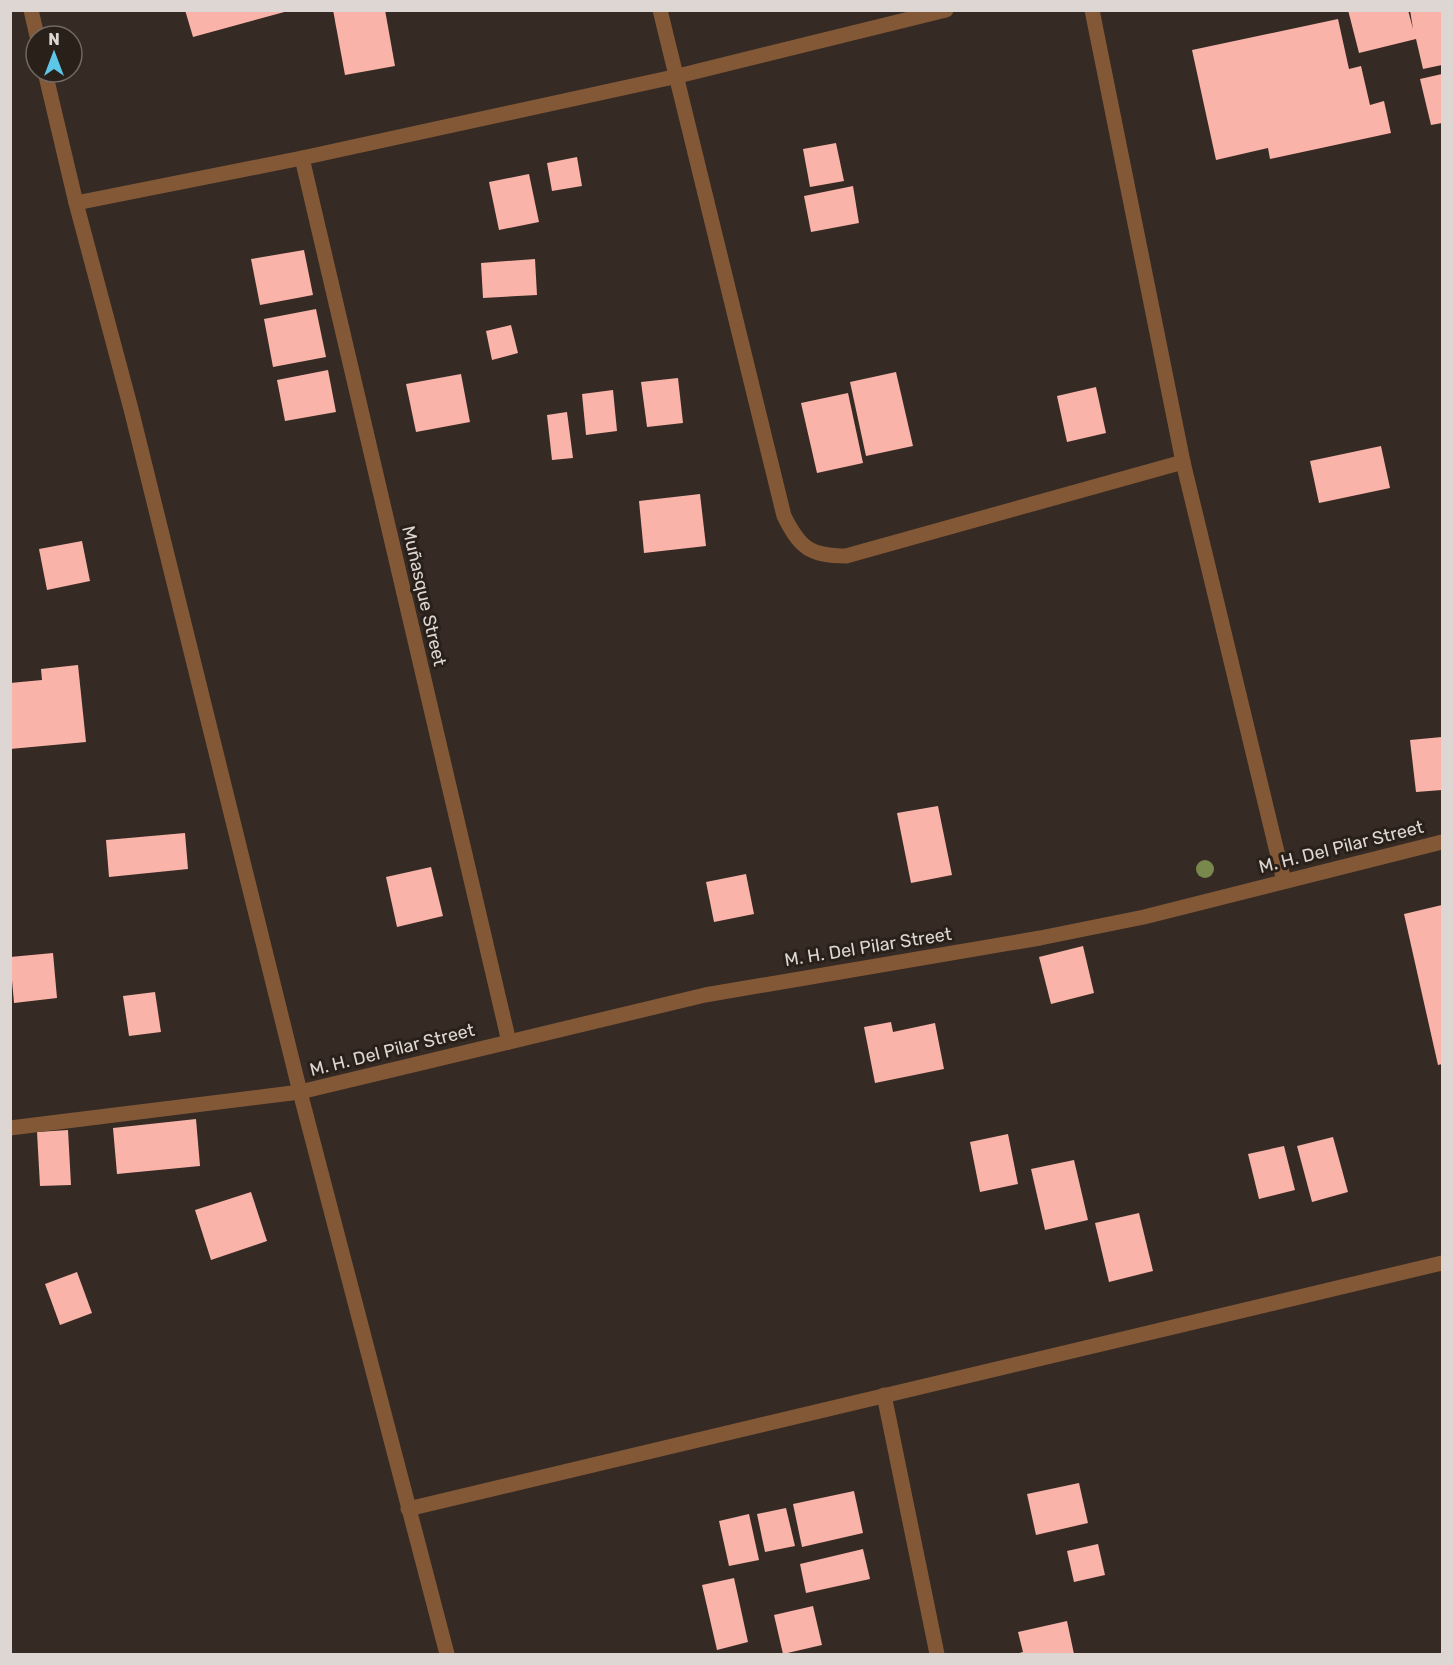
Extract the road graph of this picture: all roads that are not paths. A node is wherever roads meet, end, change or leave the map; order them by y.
1 (660, 10) edge
2 (946, 10) edge
3 (1092, 10) edge
4 (678, 76) junction
5 (48, 84) edge
6 (302, 158) junction
7 (76, 203) junction
8 (1183, 462) junction
9 (1443, 842) edge
10 (1284, 881) junction
11 (509, 1042) junction
12 (300, 1092) junction
13 (10, 1128) edge
14 (1443, 1263) edge
15 (884, 1395) junction
16 (408, 1509) junction
17 (447, 1654) edge
18 (937, 1654) edge

1 - 4 street
2 - 4 street
3 - 8 street
4 - 6 street
4 - 8 street
5 - 7 street
6 - 7 street
6 - 11 street, Muñasque Street
7 - 12 street
8 - 10 street
9 - 10 street, M. H. Del Pilar Street
10 - 11 street, M. H. Del Pilar Street
11 - 12 street, M. H. Del Pilar Street
12 - 13 street, M. H. Del Pilar Street
12 - 16 street
14 - 15 street
15 - 16 street
15 - 18 street
16 - 17 street

